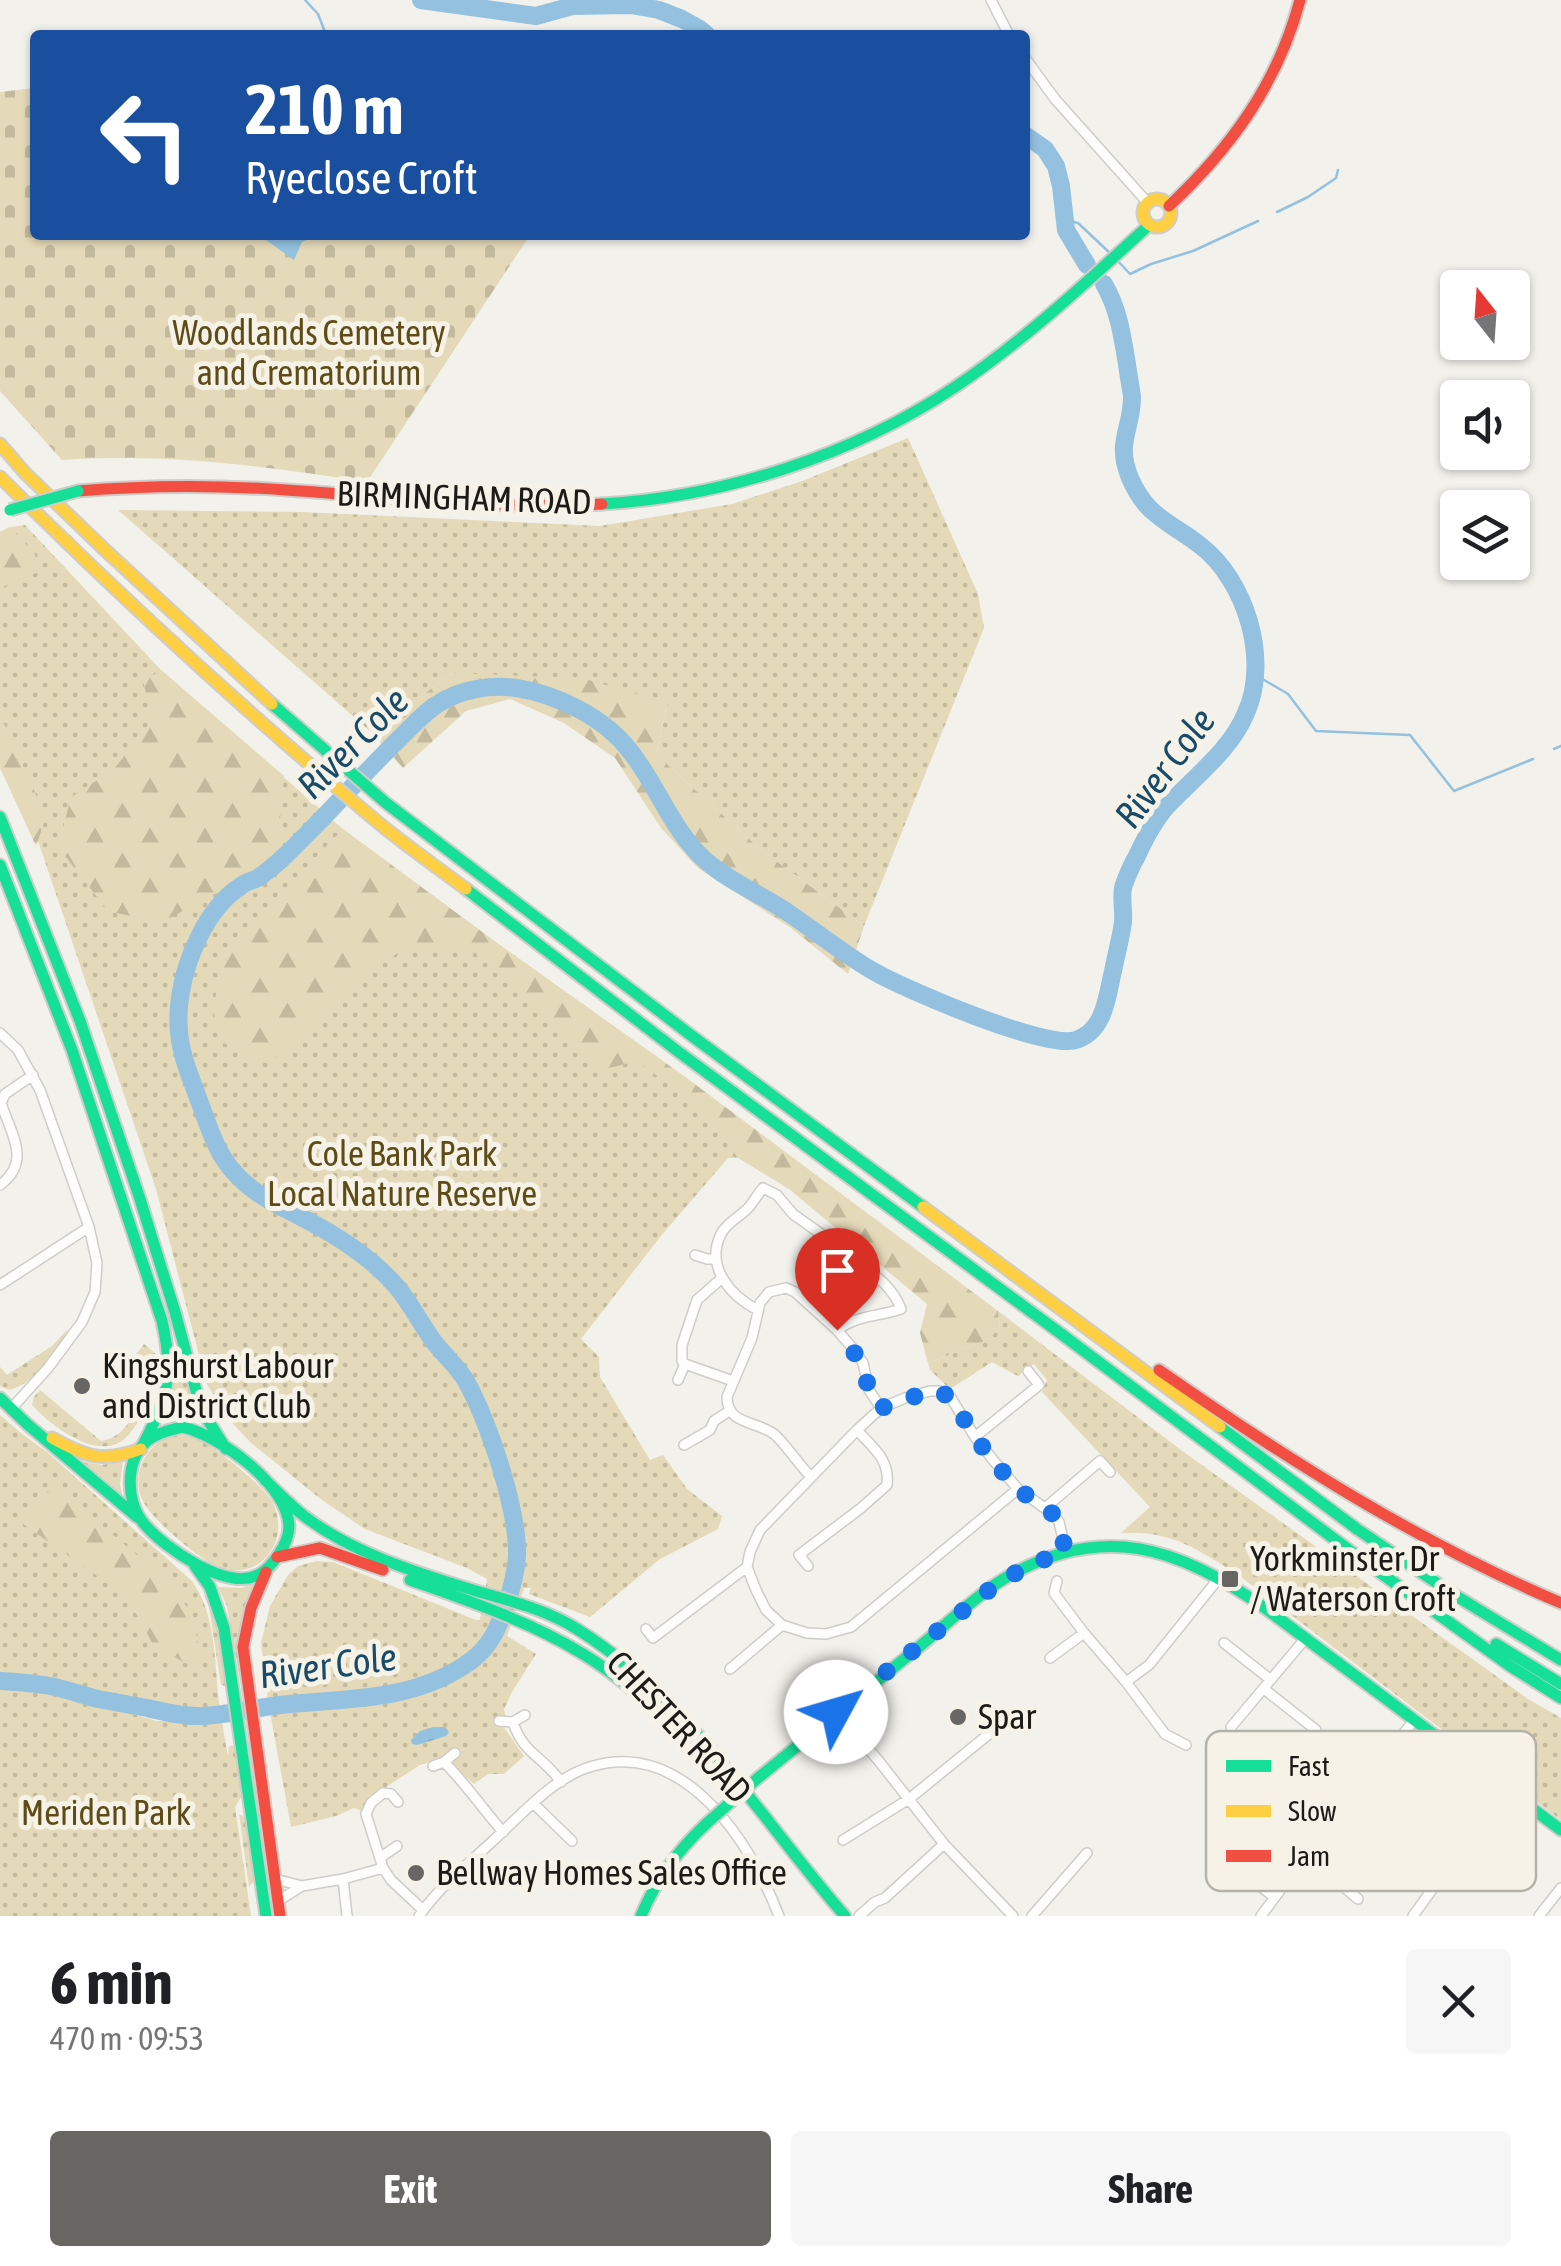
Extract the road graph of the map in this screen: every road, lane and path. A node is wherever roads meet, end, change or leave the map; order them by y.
1 (991, 0) edge
2 (1300, 0) edge
3 (1006, 30) edge
4 (1030, 65) edge
5 (1147, 202) junction
6 (1170, 206) junction
7 (1149, 225) junction
8 (0, 444) edge
9 (0, 477) edge
10 (5, 511) edge
11 (0, 817) edge
12 (0, 865) edge
13 (0, 1033) edge
14 (33, 1075) junction
15 (752, 1181) dead end
16 (0, 1185) edge
17 (763, 1188) junction
18 (89, 1227) junction
19 (828, 1239) dead end
20 (695, 1255) dead end
21 (715, 1259) junction
22 (853, 1259) dead end
23 (722, 1278) junction
24 (0, 1285) edge
25 (901, 1309) junction
26 (758, 1310) junction
27 (906, 1323) dead end
28 (1087, 1327) junction
29 (837, 1330) junction
30 (685, 1364) junction
31 (1028, 1371) dead end
32 (678, 1380) dead end
33 (733, 1381) junction
34 (0, 1398) edge
35 (881, 1408) junction
36 (11, 1409) junction
37 (729, 1411) junction
38 (27, 1424) junction
39 (857, 1430) junction
40 (975, 1437) junction
41 (684, 1444) dead end
42 (142, 1446) junction
43 (226, 1449) junction
44 (1110, 1472) dead end
45 (811, 1477) junction
46 (265, 1480) junction
47 (1018, 1489) junction
48 (1045, 1508) junction
49 (144, 1524) junction
50 (1066, 1552) junction
51 (1357, 1556) junction
52 (277, 1557) junction
53 (192, 1562) junction
54 (808, 1566) dead end
55 (748, 1567) junction
56 (266, 1572) junction
57 (1219, 1578) junction
58 (1057, 1581) dead end
59 (472, 1596) junction
60 (1561, 1602) edge
61 (782, 1625) junction
62 (646, 1629) dead end
63 (1084, 1634) junction
64 (1306, 1639) junction
65 (1224, 1643) dead end
66 (1050, 1658) dead end
67 (1561, 1660) edge
68 (730, 1669) dead end
69 (1126, 1682) junction
70 (1268, 1684) junction
71 (1561, 1684) edge
72 (1561, 1698) edge
73 (836, 1712) junction
74 (525, 1715) dead end
75 (1415, 1719) junction
76 (499, 1721) dead end
77 (513, 1722) junction
78 (1231, 1727) dead end
79 (1316, 1730) dead end
80 (1405, 1731) edge
81 (1431, 1731) edge
82 (989, 1734) dead end
83 (1186, 1745) dead end
84 (454, 1753) dead end
85 (444, 1762) junction
86 (433, 1766) dead end
87 (560, 1782) junction
88 (909, 1799) junction
89 (398, 1802) dead end
90 (533, 1803) junction
91 (1536, 1811) edge
92 (1561, 1830) edge
93 (503, 1832) junction
94 (844, 1840) dead end
95 (572, 1841) dead end
96 (944, 1844) junction
97 (397, 1846) dead end
98 (1088, 1854) dead end
99 (381, 1863) junction
100 (275, 1879) junction
101 (343, 1880) junction
102 (302, 1886) junction
103 (1561, 1888) edge
104 (1266, 1891) edge
105 (1279, 1891) edge
106 (1348, 1891) edge
107 (1431, 1891) edge
108 (1274, 1897) junction
109 (1358, 1900) dead end
110 (278, 1901) junction
111 (421, 1913) edge
112 (1007, 1914) edge
113 (266, 1916) edge
114 (280, 1916) edge
115 (347, 1916) edge
116 (642, 1916) edge
117 (779, 1916) edge
118 (836, 1916) edge
119 (846, 1916) edge
120 (859, 1916) edge
121 (1032, 1916) edge
122 (1261, 1916) edge
123 (1413, 1916) edge
124 (1539, 1916) edge

1 - 3 street
2 - 6 main road
4 - 5 street
5 - 6 main road
5 - 7 main road
6 - 7 main road
7 - 10 main road, BIRMINGHAM ROAD, bridge
8 - 28 main road
9 - 51 main road
11 - 43 main road
12 - 42 main road
13 - 14 street
14 - 16 street
14 - 18 street
15 - 17 street
17 - 19 street
17 - 21 street
18 - 24 street
18 - 36 street
20 - 21 street
21 - 23 street
22 - 25 street
23 - 26 street
23 - 30 street
25 - 27 street
25 - 29 street
26 - 29 street
26 - 33 street
28 - 60 main road
28 - 67 main road
29 - 35 street
30 - 32 street
30 - 33 street
31 - 40 street
33 - 37 street
34 - 36 main road
35 - 39 street
35 - 40 street
36 - 38 main road
37 - 41 street
37 - 45 street
38 - 42 main road
38 - 49 main road
39 - 45 street
39 - 54 street
40 - 47 street
42 - 43 main road
42 - 49 main road
43 - 46 main road
44 - 48 street
45 - 55 street
46 - 52 main road
46 - 59 main road, CHESTER ROAD
47 - 48 street
47 - 61 street
48 - 50 street
49 - 53 main road
50 - 57 main road
50 - 73 main road
51 - 71 main road
51 - 72 main road
52 - 56 main road
52 - 59 main road, CHESTER ROAD
53 - 56 main road
53 - 113 main road
55 - 61 street
55 - 62 street
56 - 100 main road
57 - 64 main road
57 - 69 street
58 - 63 street
59 - 118 main road, CHESTER ROAD
59 - 119 main road, CHESTER ROAD
61 - 68 street
63 - 66 street
63 - 69 street
64 - 70 street
64 - 75 main road
65 - 70 street
69 - 83 street
70 - 78 street
70 - 79 street
73 - 88 street
73 - 116 main road, bridge
74 - 77 street
75 - 80 street
75 - 81 main road
76 - 77 street
77 - 87 street
82 - 88 street
84 - 85 street
85 - 86 street
85 - 93 street
87 - 90 street
87 - 117 street
88 - 94 street
88 - 96 street
89 - 99 street
90 - 93 street
90 - 95 street
91 - 92 main road
93 - 111 street
96 - 112 street
96 - 120 street
97 - 99 street
98 - 121 street
99 - 101 street
99 - 111 street
100 - 102 street
100 - 110 main road
101 - 102 street
101 - 115 street
102 - 110 street
103 - 124 street
104 - 108 street
105 - 108 street
106 - 109 street
107 - 123 street
108 - 122 street
110 - 114 main road

